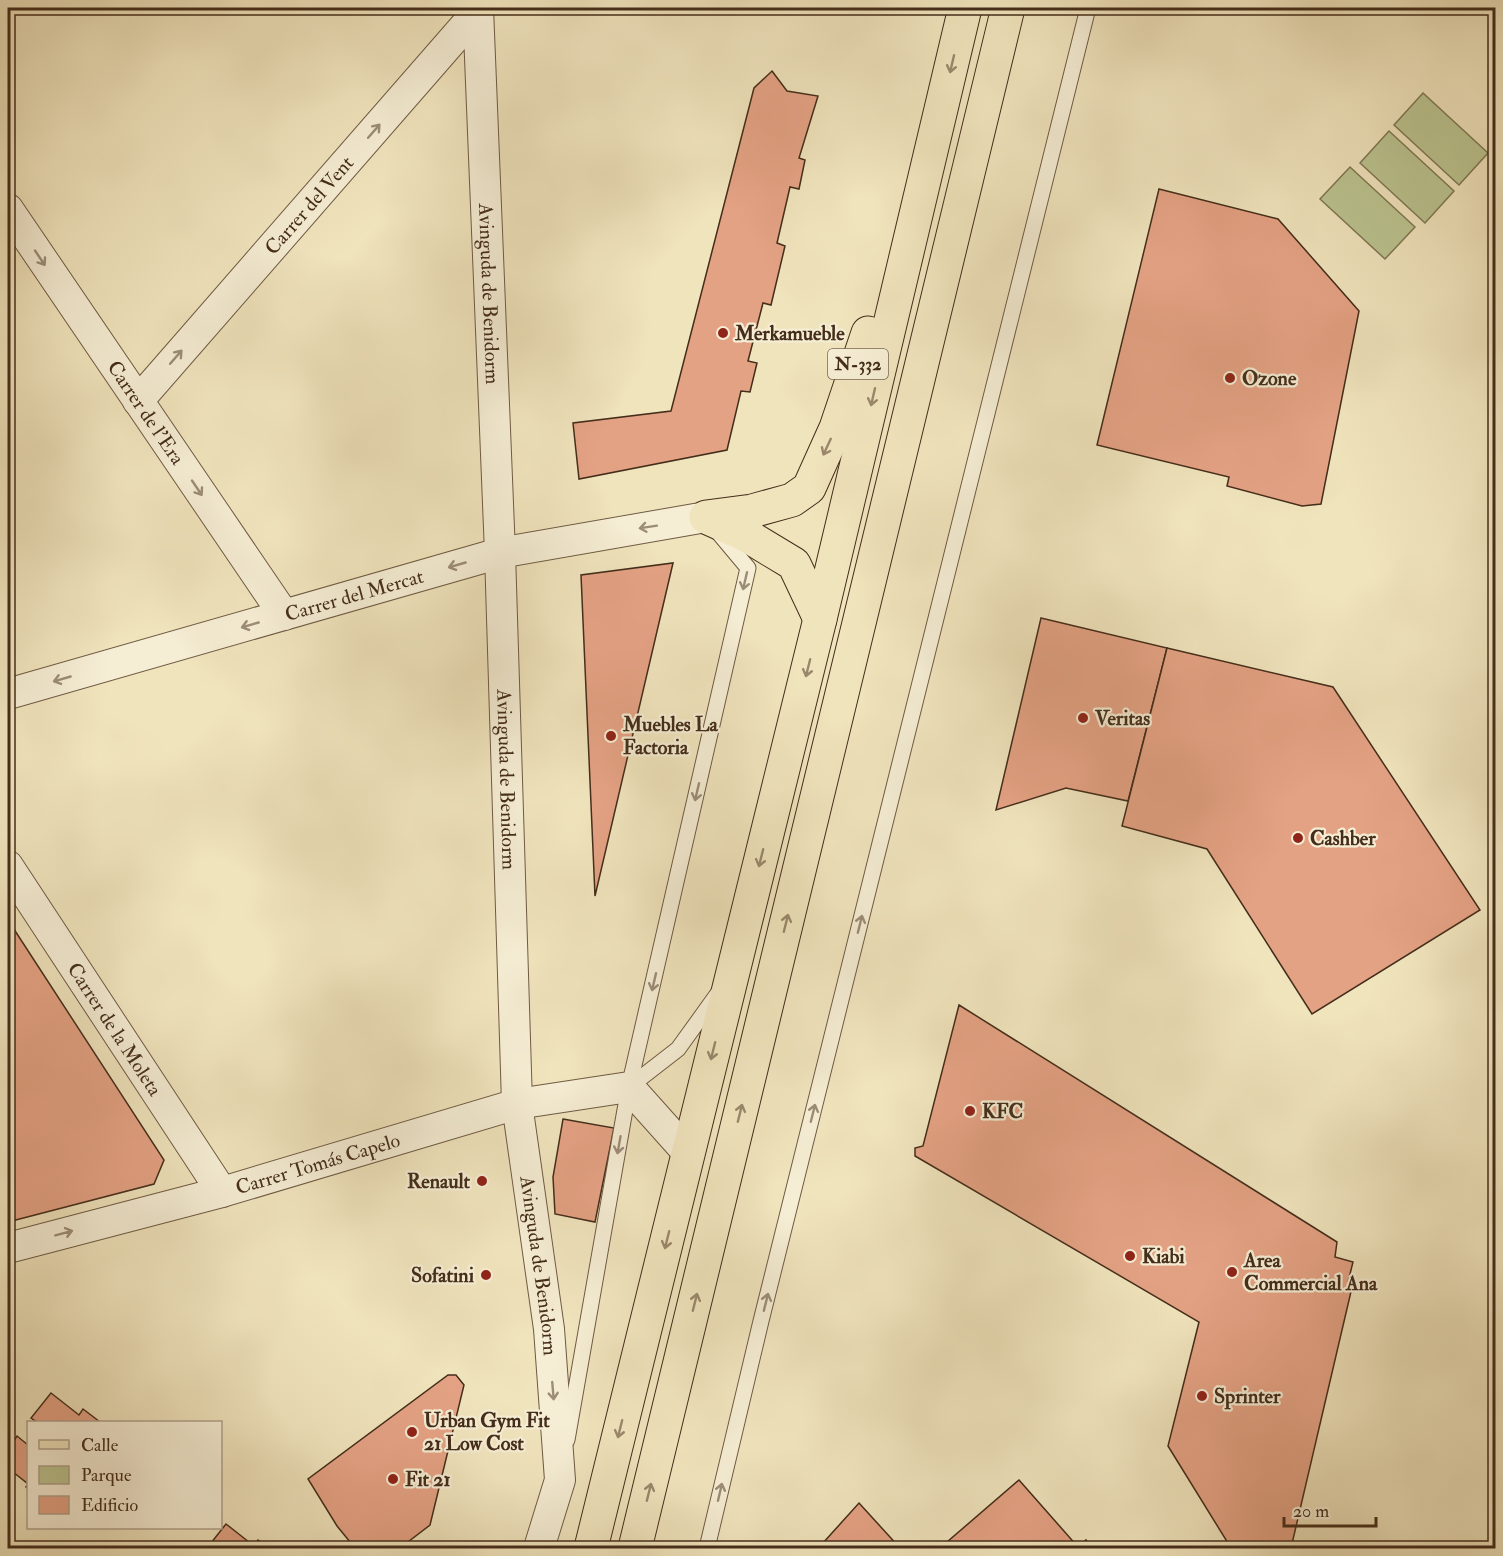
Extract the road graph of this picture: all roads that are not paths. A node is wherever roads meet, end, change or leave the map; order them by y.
1 (965, 8) edge
2 (1008, 8) edge
3 (1088, 8) edge
4 (478, 9) edge
5 (935, 134) junction
6 (8, 209) edge
7 (138, 400) junction
8 (706, 517) junction
9 (500, 553) junction
10 (284, 615) junction
11 (820, 619) junction
12 (8, 694) edge
13 (8, 866) edge
14 (732, 974) junction
15 (629, 1088) junction
16 (517, 1104) junction
17 (688, 1154) junction
18 (222, 1192) junction
19 (8, 1248) edge
20 (560, 1480) junction
21 (540, 1548) edge
22 (591, 1548) edge
23 (635, 1548) edge
24 (707, 1548) edge

1 -> 5 main road
23 -> 2 main road
24 -> 3 lane
7 -> 4 street, Carrer del Vent
4 - 9 street, Avinguda de Benidorm
5 -> 8 main road, N-332
5 -> 11 main road
6 -> 7 street, Carrer de l’Era
7 -> 10 street, Carrer de l’Era
8 -> 9 street, Carrer del Mercat
8 - 11 main road
8 -> 15 lane
9 -> 10 street, Carrer del Mercat
9 - 16 street, Avinguda de Benidorm
10 -> 12 street, Carrer del Mercat
11 -> 14 main road
13 - 18 street, Carrer de la Moleta
14 - 15 lane
14 -> 17 main road
15 - 16 street, Carrer Tomás Capelo
15 - 17 street
15 -> 20 lane
16 - 18 street, Carrer Tomás Capelo
16 -> 20 street, Avinguda de Benidorm
17 -> 22 main road
19 -> 18 street, Carrer Tomás Capelo
20 - 21 street, Avinguda de Benidorm

